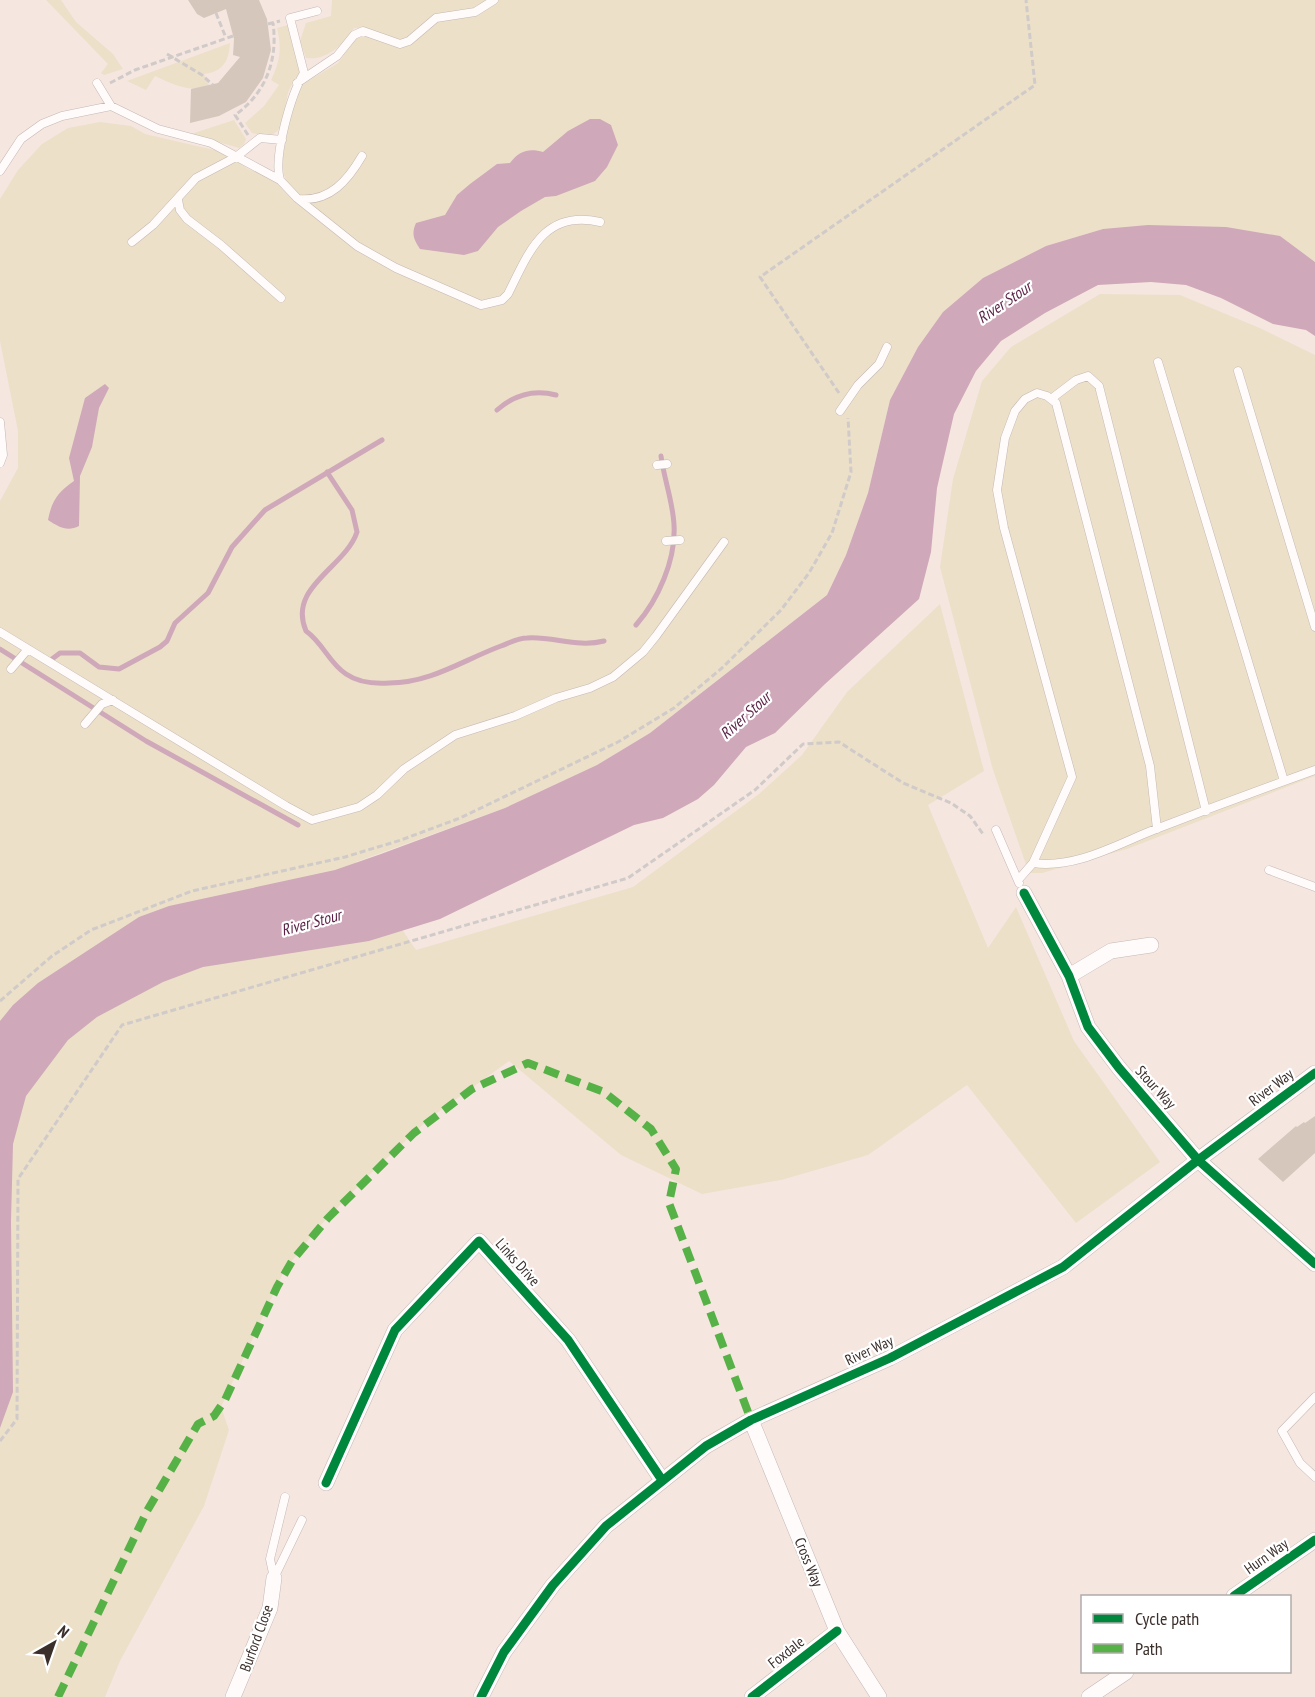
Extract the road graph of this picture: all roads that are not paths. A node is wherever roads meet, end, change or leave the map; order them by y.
1 (494, 0) edge
2 (317, 11) dead end
3 (297, 83) junction
4 (98, 85) road end
5 (111, 106) junction
6 (282, 140) junction
7 (362, 156) dead end
8 (236, 157) junction
9 (0, 171) edge
10 (280, 180) junction
11 (297, 198) junction
12 (178, 200) junction
13 (600, 222) dead end
14 (132, 242) dead end
15 (281, 298) dead end
16 (887, 347) dead end
17 (1158, 362) dead end
18 (1238, 371) dead end
19 (1052, 399) junction
20 (842, 408) road end
21 (0, 422) edge
22 (0, 464) edge
23 (667, 464) dead end
24 (657, 465) dead end
25 (680, 540) dead end
26 (666, 541) dead end
27 (724, 542) dead end
28 (1315, 627) edge
29 (0, 632) edge
30 (28, 649) junction
31 (11, 669) dead end
32 (113, 700) junction
33 (85, 723) dead end
34 (1315, 770) edge
35 (1284, 781) junction
36 (1206, 811) junction
37 (1157, 829) junction
38 (996, 830) road end
39 (1033, 863) junction
40 (1269, 870) dead end
41 (1021, 886) junction
42 (1315, 887) edge
43 (1152, 945) dead end
44 (1069, 976) junction
45 (1315, 1073) edge
46 (1198, 1160) junction
47 (1315, 1263) edge
48 (1315, 1397) edge
49 (751, 1420) junction
50 (1315, 1477) edge
51 (662, 1480) junction
52 (326, 1484) dead end
53 (285, 1497) dead end
54 (302, 1520) dead end
55 (1315, 1540) edge
56 (274, 1578) junction
57 (1235, 1595) edge
58 (837, 1631) junction
59 (1123, 1673) edge
60 (232, 1697) edge
61 (481, 1697) edge
62 (752, 1697) edge
63 (879, 1697) edge
64 (1089, 1697) edge

1 - 3 lane
2 - 3 lane
3 - 6 lane
4 - 5 lane
5 - 8 lane
5 - 9 lane
6 - 8 lane
6 - 10 lane
7 - 11 lane
8 - 10 lane
8 - 12 lane
10 - 11 lane
11 - 13 lane
12 - 14 lane
12 - 15 lane
16 - 20 lane
17 - 35 lane
18 - 28 lane
19 - 36 lane
19 - 37 lane
19 - 39 lane
21 - 22 lane
23 - 24 lane
25 - 26 lane
27 - 32 lane
29 - 30 lane
30 - 31 lane
30 - 32 lane
32 - 33 lane
34 - 35 lane
35 - 36 lane
36 - 37 lane
37 - 39 lane
38 - 41 lane
39 - 41 lane
40 - 42 lane
41 - 44 street, Stour Way
43 - 44 street
44 - 46 street, Stour Way
45 - 46 street, River Way
46 - 47 street, Stour Way
46 - 49 street, River Way
48 - 50 lane
49 - 51 street, River Way
49 - 58 street, Cross Way
51 - 52 street, Links Drive
51 - 61 street, River Way
53 - 56 lane
54 - 56 lane
55 - 57 street, Hurn Way
56 - 60 street, Burford Close
58 - 62 street, Foxdale
58 - 63 street, Cross Way
59 - 64 street

